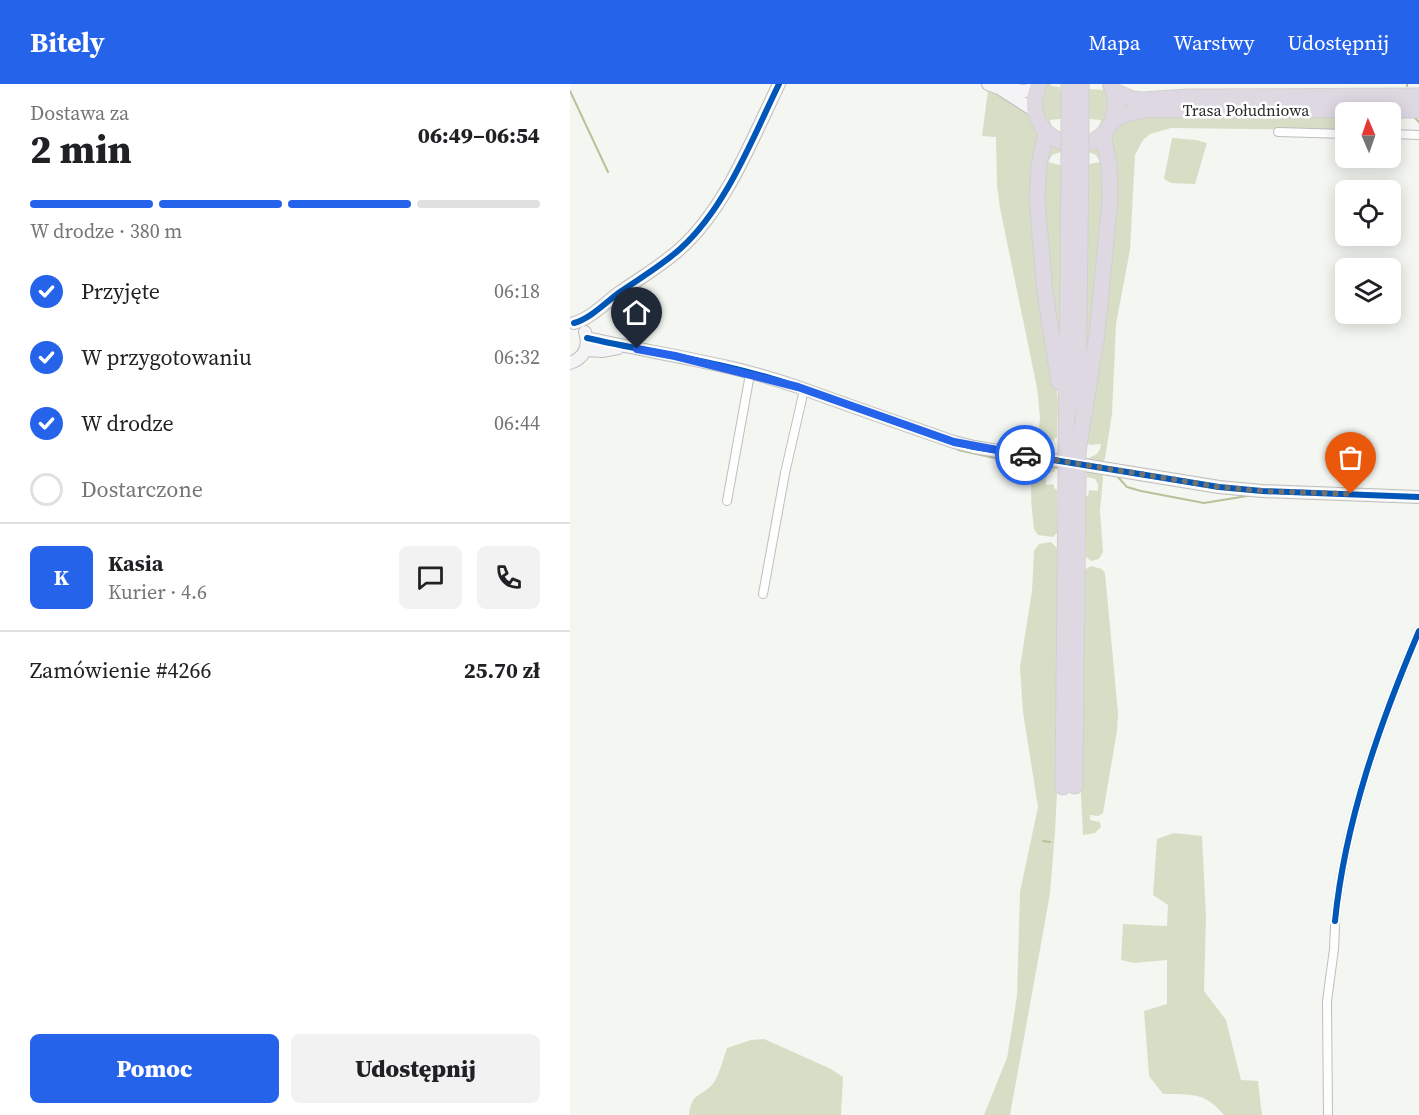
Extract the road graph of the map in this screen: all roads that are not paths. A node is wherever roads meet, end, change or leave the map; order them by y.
1 (778, 84) edge
2 (1070, 84) edge
3 (1081, 84) edge
4 (993, 86) edge
5 (1038, 86) edge
6 (1112, 88) edge
7 (1419, 96) edge
8 (1419, 110) edge
9 (1035, 111) junction
10 (1075, 120) junction
11 (1109, 126) junction
12 (1046, 132) junction
13 (1278, 132) dead end
14 (1335, 134) edge
15 (1401, 134) edge
16 (1419, 135) edge
17 (1075, 153) junction
18 (603, 306) junction
19 (572, 322) edge
20 (586, 340) junction
21 (570, 363) edge
22 (750, 374) junction
23 (804, 390) junction
24 (1066, 422) junction
25 (1072, 452) junction
26 (1419, 497) edge
27 (727, 501) dead end
28 (763, 594) dead end
29 (1419, 631) edge
30 (1069, 786) dead end
31 (1328, 1115) edge

1 - 18 street
2 - 10 highway
3 - 10 highway
4 - 5 street
4 - 9 street
5 - 9 highway
6 - 7 highway, Trasa Południowa
6 - 11 highway
8 - 11 highway, Trasa Południowa
9 - 12 highway
10 - 17 highway, bridge
11 - 12 highway, Trasa Południowa
11 - 25 highway
12 - 24 highway
13 - 14 street
15 - 16 street
17 - 24 highway
17 - 25 highway
18 - 19 street
18 - 20 street
19 - 20 street
20 - 21 street
20 - 22 street
22 - 23 street
22 - 27 street
23 - 26 street
23 - 28 street
24 - 25 highway
25 - 30 highway, bridge
29 - 31 street

